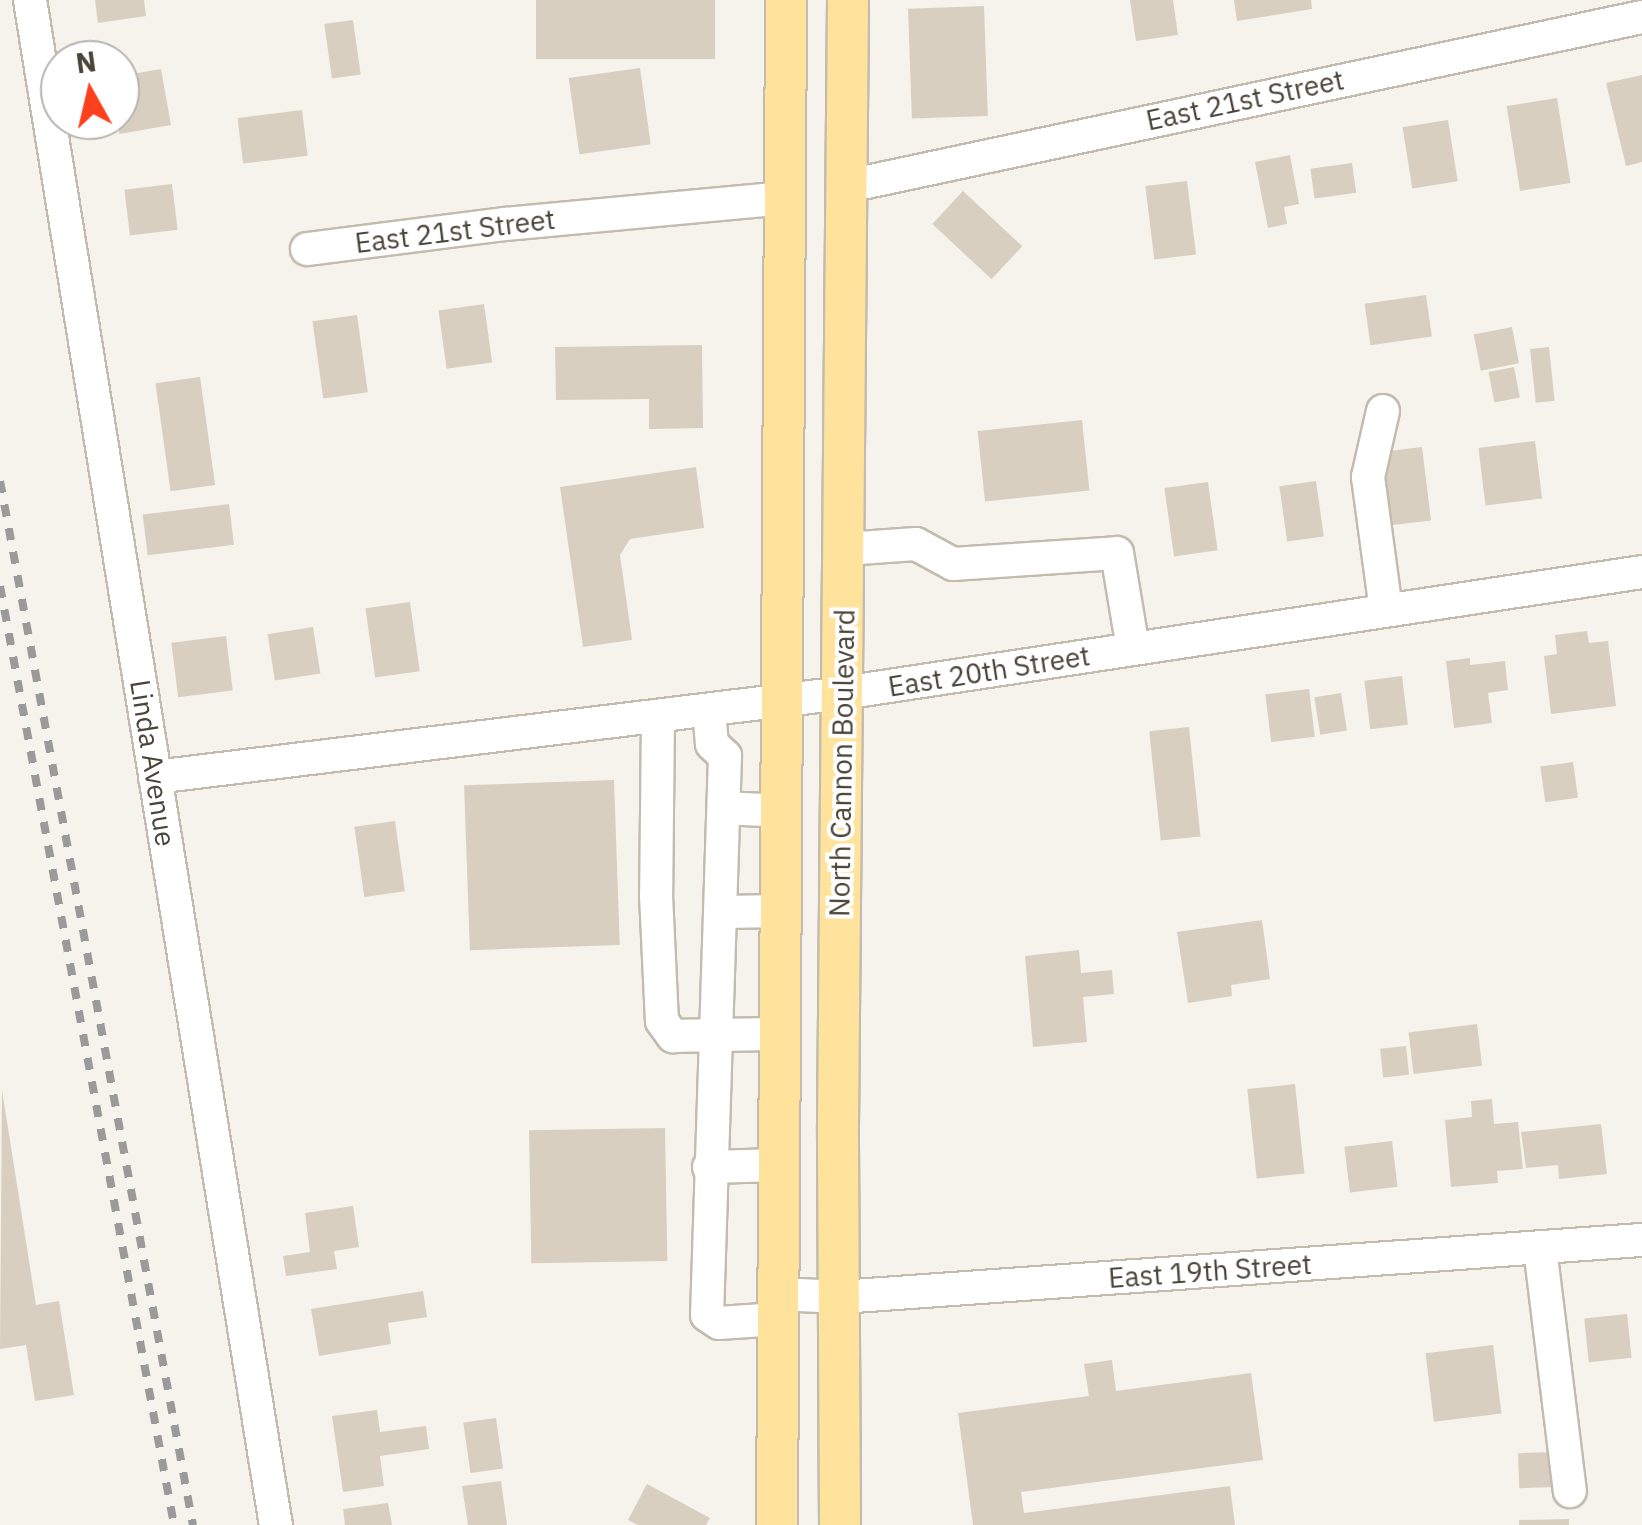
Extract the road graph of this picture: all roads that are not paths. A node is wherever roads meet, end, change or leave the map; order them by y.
1 (30, 0) edge
2 (786, 0) edge
3 (848, 0) edge
4 (1642, 17) edge
5 (848, 186) junction
6 (783, 198) junction
7 (307, 250) dead end
8 (1383, 411) dead end
9 (845, 549) junction
10 (1642, 572) edge
11 (1386, 610) junction
12 (1133, 649) junction
13 (843, 693) junction
14 (784, 700) junction
15 (709, 710) junction
16 (658, 716) junction
17 (156, 776) junction
18 (724, 808) junction
19 (783, 811) junction
20 (782, 910) junction
21 (722, 912) junction
22 (780, 1034) junction
23 (718, 1035) junction
24 (780, 1165) junction
25 (709, 1167) junction
26 (1642, 1240) edge
27 (1540, 1248) junction
28 (840, 1297) junction
29 (778, 1306) junction
30 (1570, 1491) dead end
31 (276, 1525) edge
32 (777, 1525) edge
33 (840, 1525) edge

1 - 17 street, Linda Avenue
2 - 6 main road, North Cannon Boulevard
3 - 5 main road, North Cannon Boulevard
4 - 5 street, East 21st Street
5 - 9 main road, North Cannon Boulevard
6 - 7 street, East 21st Street
6 - 14 main road, North Cannon Boulevard
8 - 11 street
9 - 12 street
9 - 13 main road, North Cannon Boulevard
10 - 11 street, East 20th Street
11 - 12 street, East 20th Street
12 - 13 street, East 20th Street
13 - 14 street, East 20th Street
13 - 28 main road, North Cannon Boulevard
14 - 15 street, East 20th Street
14 - 19 main road, North Cannon Boulevard
15 - 16 street, East 20th Street
15 - 18 street
16 - 17 street, East 20th Street
16 - 23 street
17 - 31 street, Linda Avenue
18 - 19 street
18 - 21 street
19 - 20 main road, North Cannon Boulevard
20 - 21 street
20 - 22 main road, North Cannon Boulevard
21 - 23 street
22 - 23 street
22 - 24 main road, North Cannon Boulevard
23 - 25 street
24 - 25 street
24 - 29 main road, North Cannon Boulevard
25 - 29 street, East 19th Street
26 - 27 street, East 19th Street
27 - 28 street, East 19th Street
27 - 30 street
28 - 29 street, East 19th Street
28 - 33 main road, North Cannon Boulevard
29 - 32 main road, North Cannon Boulevard

